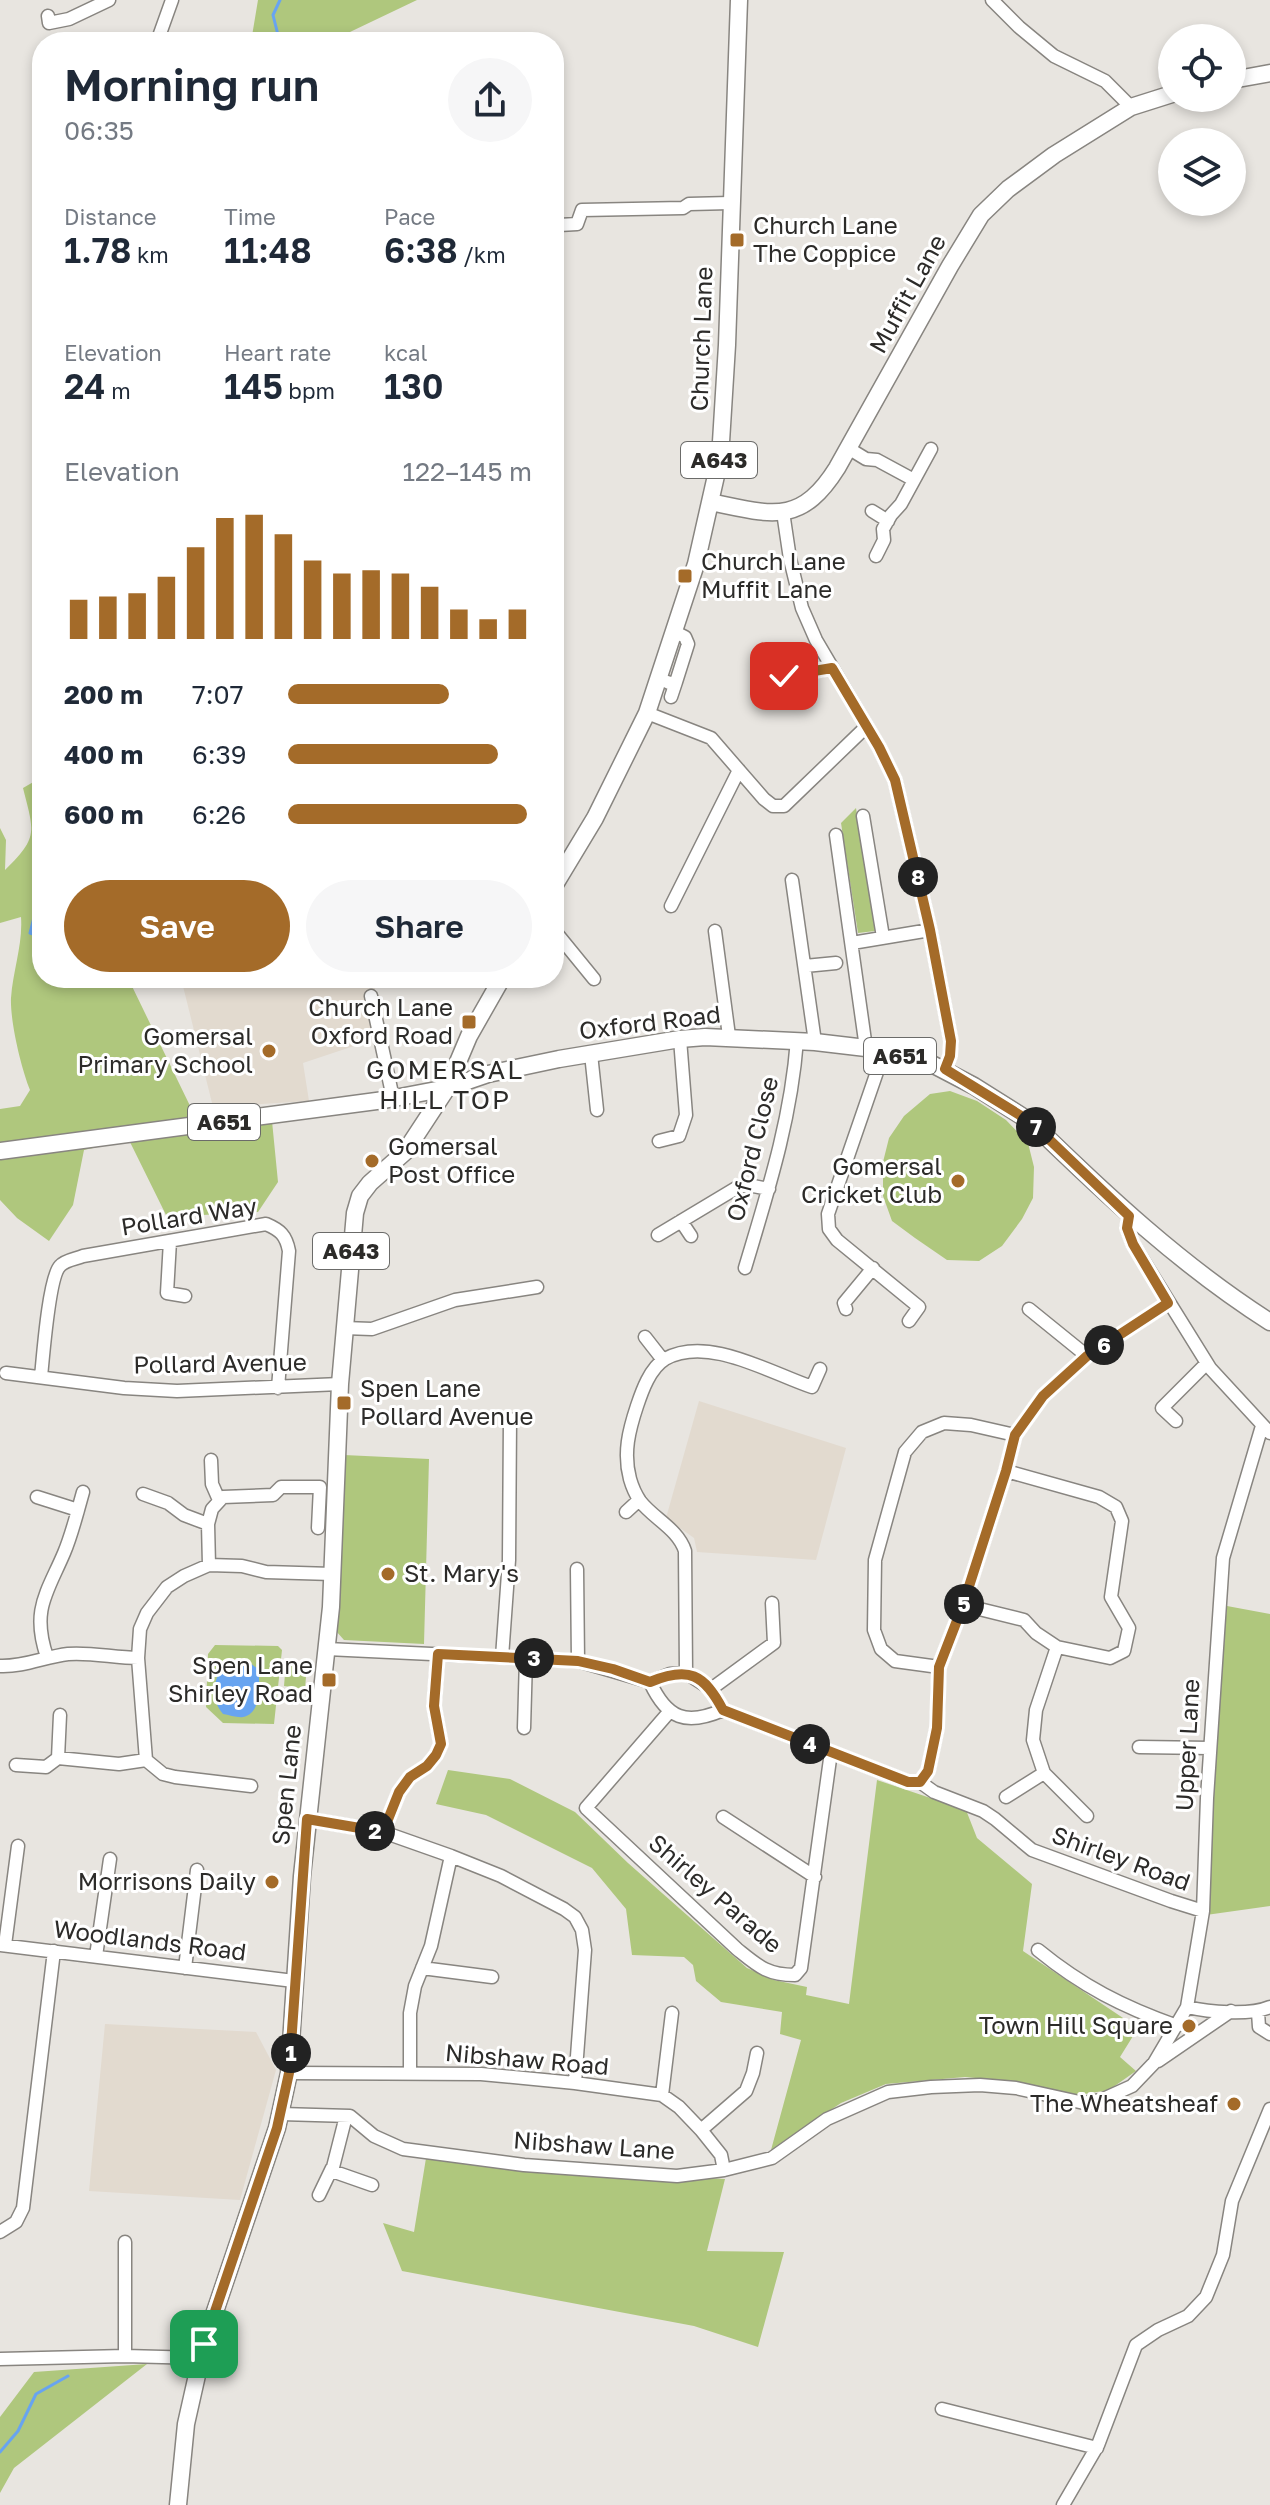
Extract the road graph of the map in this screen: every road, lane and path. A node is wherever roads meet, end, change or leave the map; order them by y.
1 (109, 0) edge
2 (172, 0) edge
3 (739, 0) edge
4 (992, 0) edge
5 (50, 24) dead end
6 (161, 32) edge
7 (1270, 73) edge
8 (1246, 77) edge
9 (1158, 98) edge
10 (1131, 107) junction
11 (730, 203) junction
12 (564, 225) edge
13 (848, 448) junction
14 (931, 449) dead end
15 (914, 480) junction
16 (710, 502) junction
17 (872, 511) dead end
18 (783, 512) junction
19 (888, 521) junction
20 (876, 556) dead end
21 (675, 632) junction
22 (832, 668) junction
23 (784, 676) dead end
24 (659, 678) junction
25 (676, 682) junction
26 (671, 697) dead end
27 (647, 713) junction
28 (866, 727) junction
29 (739, 770) junction
30 (863, 816) dead end
31 (836, 835) dead end
32 (564, 869) edge
33 (797, 886) dead end
34 (671, 906) dead end
35 (930, 930) junction
36 (715, 931) dead end
37 (883, 937) junction
38 (564, 942) edge
39 (852, 943) junction
40 (836, 963) dead end
41 (805, 966) junction
42 (594, 979) dead end
43 (496, 988) edge
44 (371, 996) dead end
45 (729, 1036) junction
46 (680, 1039) junction
47 (797, 1040) junction
48 (815, 1042) junction
49 (874, 1050) junction
50 (591, 1054) junction
51 (945, 1069) junction
52 (447, 1088) junction
53 (393, 1098) junction
54 (597, 1110) dead end
55 (659, 1141) dead end
56 (0, 1151) edge
57 (769, 1189) junction
58 (1129, 1216) junction
59 (681, 1221) junction
60 (658, 1235) dead end
61 (691, 1236) dead end
62 (170, 1241) junction
63 (745, 1268) dead end
64 (873, 1268) junction
65 (537, 1287) dead end
66 (185, 1296) dead end
67 (1168, 1303) junction
68 (842, 1305) dead end
69 (1029, 1309) dead end
70 (909, 1321) dead end
71 (1270, 1322) edge
72 (344, 1328) junction
73 (645, 1337) dead end
74 (1087, 1356) junction
75 (663, 1360) junction
76 (1207, 1363) junction
77 (820, 1369) dead end
78 (6, 1373) dead end
79 (41, 1377) junction
80 (340, 1384) junction
81 (278, 1388) junction
82 (510, 1419) dead end
83 (1176, 1421) dead end
84 (1266, 1430) edge
85 (1015, 1435) junction
86 (211, 1460) dead end
87 (1006, 1471) junction
88 (83, 1492) dead end
89 (143, 1494) dead end
90 (37, 1497) dead end
91 (219, 1500) junction
92 (639, 1500) junction
93 (78, 1510) junction
94 (626, 1512) dead end
95 (208, 1524) junction
96 (318, 1528) dead end
97 (209, 1565) junction
98 (577, 1569) dead end
99 (332, 1574) junction
100 (772, 1603) dead end
101 (963, 1605) junction
102 (1057, 1647) junction
103 (327, 1649) junction
104 (438, 1654) junction
105 (47, 1657) junction
106 (502, 1657) junction
107 (138, 1658) junction
108 (526, 1658) junction
109 (578, 1661) junction
110 (0, 1666) edge
111 (939, 1667) junction
112 (686, 1673) junction
113 (650, 1682) junction
114 (711, 1689) junction
115 (723, 1710) junction
116 (670, 1711) junction
117 (60, 1715) dead end
118 (524, 1728) dead end
119 (1139, 1747) dead end
120 (1210, 1748) junction
121 (831, 1752) junction
122 (58, 1758) junction
123 (146, 1760) junction
124 (16, 1765) dead end
125 (1044, 1773) junction
126 (920, 1782) junction
127 (251, 1786) dead end
128 (1006, 1797) dead end
129 (1087, 1816) dead end
130 (723, 1817) dead end
131 (307, 1819) junction
132 (383, 1832) junction
133 (18, 1846) dead end
134 (451, 1856) junction
135 (110, 1859) dead end
136 (197, 1870) dead end
137 (815, 1877) junction
138 (1203, 1911) junction
139 (2, 1945) edge
140 (1038, 1950) dead end
141 (54, 1951) junction
142 (96, 1956) junction
143 (185, 1968) junction
144 (422, 1968) junction
145 (492, 1977) dead end
146 (294, 1981) junction
147 (1187, 2007) junction
148 (1264, 2010) edge
149 (1231, 2011) junction
150 (672, 2013) dead end
151 (1177, 2026) junction
152 (1270, 2034) edge
153 (757, 2053) dead end
154 (1154, 2063) junction
155 (289, 2073) junction
156 (410, 2074) junction
157 (575, 2083) junction
158 (662, 2095) junction
159 (1084, 2103) joint
160 (1270, 2109) edge
161 (281, 2114) junction
162 (346, 2116) junction
163 (701, 2130) junction
164 (332, 2168) junction
165 (724, 2170) junction
166 (372, 2185) dead end
167 (319, 2195) dead end
168 (0, 2232) edge
169 (125, 2242) dead end
170 (125, 2356) junction
171 (200, 2358) junction
172 (0, 2359) edge
173 (942, 2409) dead end
174 (1097, 2448) junction
175 (178, 2505) edge
176 (1063, 2505) edge

1 - 5 street
2 - 6 street
3 - 11 main road, Church Lane / A643
4 - 10 street
7 - 8 main road
9 - 10 main road, Muffit Lane
10 - 13 main road, Muffit Lane
11 - 12 street
11 - 16 main road, Church Lane / A643
13 - 15 street
13 - 18 main road, Muffit Lane
14 - 15 street
15 - 19 street
16 - 18 main road
16 - 21 main road, Church Lane / A643
17 - 19 street
18 - 22 street
19 - 20 street
21 - 24 main road, Church Lane / A643
21 - 25 street
22 - 23 street
22 - 28 street
24 - 25 street
24 - 27 main road, Church Lane / A643
25 - 26 street
27 - 29 street
27 - 32 main road, Church Lane / A643
28 - 29 street
28 - 35 street
29 - 34 street
30 - 37 street
31 - 39 street
33 - 41 street
35 - 37 street
35 - 51 street
36 - 45 street
37 - 39 street
38 - 42 street
39 - 49 street
40 - 41 street
41 - 48 street
43 - 52 main road, A643
44 - 53 street
45 - 46 main road, Oxford Road / A651
45 - 47 main road, Oxford Road / A651
46 - 50 main road, Oxford Road / A651
46 - 55 street
47 - 48 main road, Oxford Road / A651
47 - 57 street, Oxford Close
48 - 49 main road, Oxford Road / A651
49 - 51 main road, Oxford Road / A651
49 - 64 street
50 - 52 main road, Oxford Road / A651
50 - 54 street
51 - 58 main road, Oxford Road / A651
52 - 53 main road, Oxford Road / A651
52 - 72 main road, Spen Lane / A643
53 - 56 main road, Oxford Road / A651
57 - 59 street
57 - 63 street, Oxford Close
58 - 67 street
58 - 71 main road, Oxford Road / A651
59 - 60 street
59 - 61 street
62 - 66 street
62 - 79 street, Pollard Way
62 - 81 street, Pollard Way
64 - 68 street
64 - 70 street
65 - 72 street
67 - 74 street
67 - 76 street
69 - 74 street
72 - 80 main road, Spen Lane / A643
73 - 75 street
74 - 85 street
75 - 77 street
75 - 92 street
76 - 83 street
76 - 84 street
78 - 79 street, Pollard Avenue
79 - 81 street, Pollard Avenue
80 - 81 street, Pollard Avenue
80 - 99 main road, Spen Lane / A643
82 - 106 street
84 - 120 street, Upper Lane
85 - 87 street
85 - 111 street
86 - 91 street
87 - 101 street
87 - 102 street
88 - 93 street
89 - 95 street
90 - 93 street
91 - 95 street
91 - 96 street
92 - 94 street
92 - 112 street
93 - 105 street
95 - 97 street
97 - 99 street
97 - 107 street
98 - 109 street
99 - 103 main road, Spen Lane / A643
100 - 114 street
101 - 102 street
101 - 111 street
102 - 125 street
103 - 104 street
103 - 131 main road, Spen Lane / A643
104 - 106 street
104 - 132 street
105 - 107 street
105 - 110 street
106 - 108 street
107 - 123 street
108 - 109 street
108 - 118 street
109 - 113 street
111 - 126 street
112 - 113 street
112 - 114 street
113 - 116 street
114 - 115 street
115 - 116 street
115 - 121 street, Shirley Road
116 - 137 street, Shirley Parade
117 - 122 street
119 - 120 street
120 - 138 street, Upper Lane
121 - 126 street, Shirley Road
121 - 137 street, Shirley Parade
122 - 123 street
122 - 124 street
123 - 127 street
125 - 128 street
125 - 129 street
126 - 138 street, Shirley Road
130 - 137 street
131 - 132 street
131 - 146 main road, Spen Lane / A643
132 - 134 street
133 - 139 street
134 - 144 street
134 - 157 street
135 - 142 street
136 - 143 street
138 - 147 street, Upper Lane
139 - 141 street, Woodlands Road
140 - 151 street
141 - 142 street, Woodlands Road
141 - 168 street
142 - 143 street, Woodlands Road
143 - 146 street, Woodlands Road
144 - 145 street
144 - 156 street
146 - 155 main road, Spen Lane / A643
147 - 149 street
147 - 151 street, Upper Lane
148 - 149 street
148 - 152 street
149 - 154 street, Upper Lane
150 - 158 street
151 - 154 street, Upper Lane
153 - 163 street
154 - 159 street, Upper Lane
155 - 156 street, Nibshaw Road
155 - 161 main road, Spen Lane / A643
156 - 157 street, Nibshaw Road
157 - 158 street, Nibshaw Road
158 - 163 street
159 - 165 street, Nibshaw Lane
160 - 174 street
161 - 162 street
161 - 171 main road, Spen Lane / A643
162 - 164 street
162 - 165 street, Nibshaw Lane
163 - 165 street
164 - 166 street
164 - 167 street
169 - 170 street
170 - 171 street
170 - 172 street
171 - 175 main road, Spen Lane / A643
173 - 174 street
174 - 176 street

